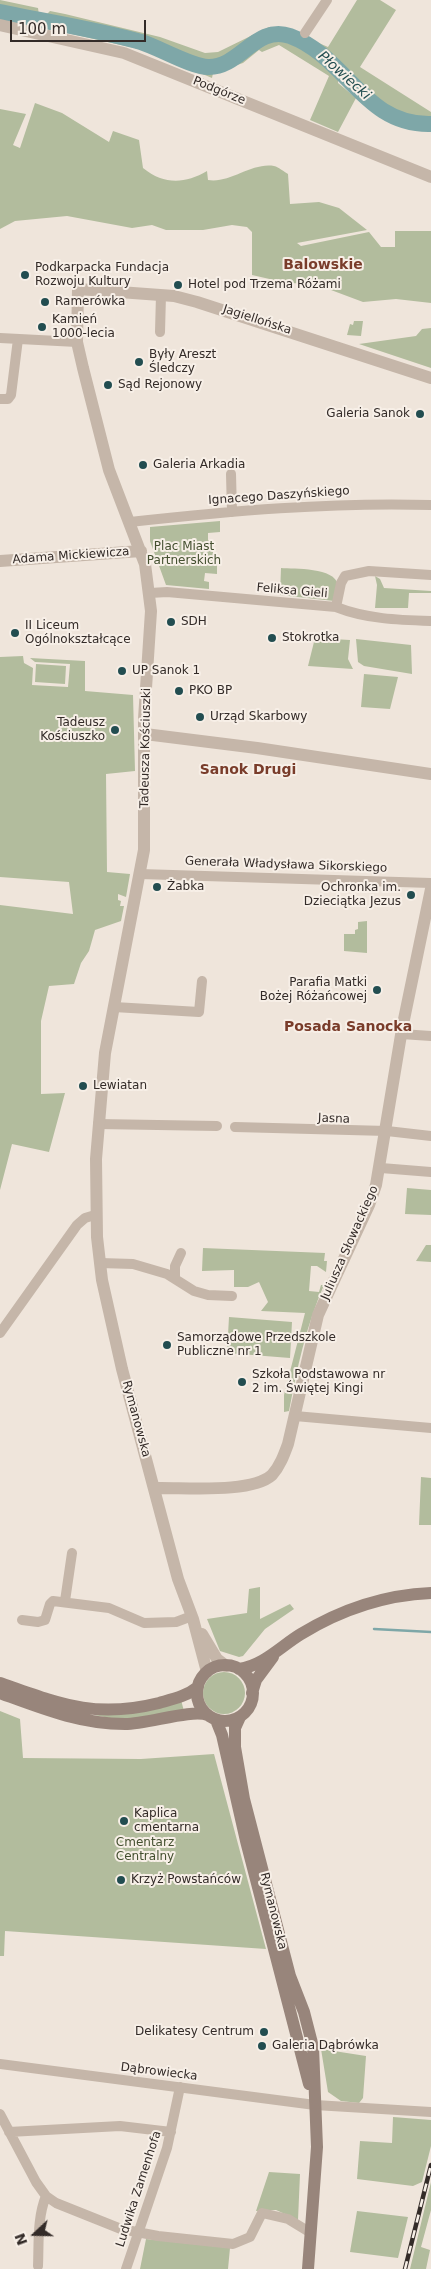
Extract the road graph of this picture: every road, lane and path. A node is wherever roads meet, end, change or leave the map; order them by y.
1 (327, 0) edge
2 (0, 25) edge
3 (305, 33) dead end
4 (431, 177) edge
5 (78, 289) joint
6 (161, 295) junction
7 (160, 332) dead end
8 (0, 338) edge
9 (18, 339) junction
10 (77, 342) junction
11 (431, 378) edge
12 (4, 399) edge
13 (231, 474) dead end
14 (431, 505) edge
15 (232, 512) junction
16 (130, 522) junction
17 (141, 551) junction
18 (0, 561) edge
19 (431, 575) edge
20 (150, 593) junction
21 (336, 607) junction
22 (431, 621) edge
23 (145, 734) junction
24 (431, 774) edge
25 (140, 874) junction
26 (431, 883) edge
27 (431, 889) edge
28 (202, 981) dead end
29 (114, 1007) junction
30 (401, 1034) junction
31 (431, 1036) edge
32 (98, 1124) junction
33 (217, 1126) dead end
34 (235, 1127) dead end
35 (387, 1131) junction
36 (431, 1136) edge
37 (380, 1168) junction
38 (431, 1172) edge
39 (95, 1215) junction
40 (181, 1253) dead end
41 (100, 1263) junction
42 (175, 1279) junction
43 (232, 1296) dead end
44 (0, 1333) edge
45 (295, 1416) junction
46 (431, 1428) edge
47 (155, 1488) junction
48 (72, 1553) dead end
49 (431, 1593) edge
50 (65, 1601) junction
51 (193, 1618) junction
52 (22, 1620) dead end
53 (278, 1651) junction
54 (226, 1666) junction
55 (239, 1669) junction
56 (207, 1672) junction
57 (0, 1683) edge
58 (198, 1686) junction
59 (0, 1693) edge
60 (252, 1693) junction
61 (240, 1716) junction
62 (212, 1718) junction
63 (0, 2064) edge
64 (180, 2087) junction
65 (315, 2105) junction
66 (431, 2112) edge
67 (0, 2114) edge
68 (9, 2132) junction
69 (171, 2132) junction
70 (46, 2196) junction
71 (137, 2233) junction
72 (311, 2233) junction
73 (38, 2266) dead end
74 (126, 2269) edge
75 (308, 2269) edge

1 - 3 street
2 - 4 street, Podgórze
5 - 6 street, Jagiellońska
5 - 10 street, Tadeusza Kościuszki
6 - 7 street
6 - 11 street, Jagiellońska
8 - 9 street
9 - 10 street
9 - 12 street
10 - 16 street, Tadeusza Kościuszki
13 - 15 street
14 - 15 street, Ignacego Daszyńskiego
15 - 16 street, Ignacego Daszyńskiego
16 - 17 street, Tadeusza Kościuszki
17 - 18 street, Adama Mickiewicza
17 - 20 street, Tadeusza Kościuszki
19 - 21 street
20 - 21 street, Feliksa Gieli
20 - 23 street, Tadeusza Kościuszki
21 - 22 street, Feliksa Gieli
23 - 24 street
23 - 25 street, Tadeusza Kościuszki
25 - 26 street, Generała Władysława Sikorskiego
25 - 29 street, Tadeusza Kościuszki
27 - 30 street, Juliusza Słowackiego
28 - 29 street
29 - 32 street, Tadeusza Kościuszki
30 - 31 street
30 - 35 street, Juliusza Słowackiego
32 - 33 street
32 - 39 street, Tadeusza Kościuszki
34 - 35 street, Jasna
35 - 36 street, Jasna
35 - 37 street, Juliusza Słowackiego
37 - 38 street
37 - 45 street, Juliusza Słowackiego
39 - 41 street, Rymanowska
39 - 44 street
40 - 42 street
41 - 42 street
41 - 47 street, Rymanowska
42 - 43 street
45 - 46 street
45 - 47 street, Juliusza Słowackiego
47 - 51 street, Rymanowska
48 - 50 street
49 - 53 main road
50 - 51 street
50 - 52 street
51 - 54 street, Rymanowska
51 - 56 street, Rymanowska
53 - 55 main road
53 - 60 main road
54 - 55 main road
54 - 56 main road
55 - 60 main road
56 - 58 main road
57 - 58 main road
58 - 62 main road
59 - 62 main road
60 - 61 main road
61 - 62 main road
61 - 65 main road, Rymanowska
62 - 65 main road, Rymanowska
63 - 64 street, Dąbrowiecka
64 - 65 street, Dąbrowiecka
64 - 69 street, Ludwika Zamenhofa
65 - 66 street, Dąbrowiecka
65 - 72 main road, Rymanowska
67 - 68 street
68 - 69 street
68 - 70 street
69 - 71 street, Ludwika Zamenhofa
70 - 71 street
70 - 73 street
71 - 72 street
71 - 74 street, Ludwika Zamenhofa
72 - 75 main road, Rymanowska

